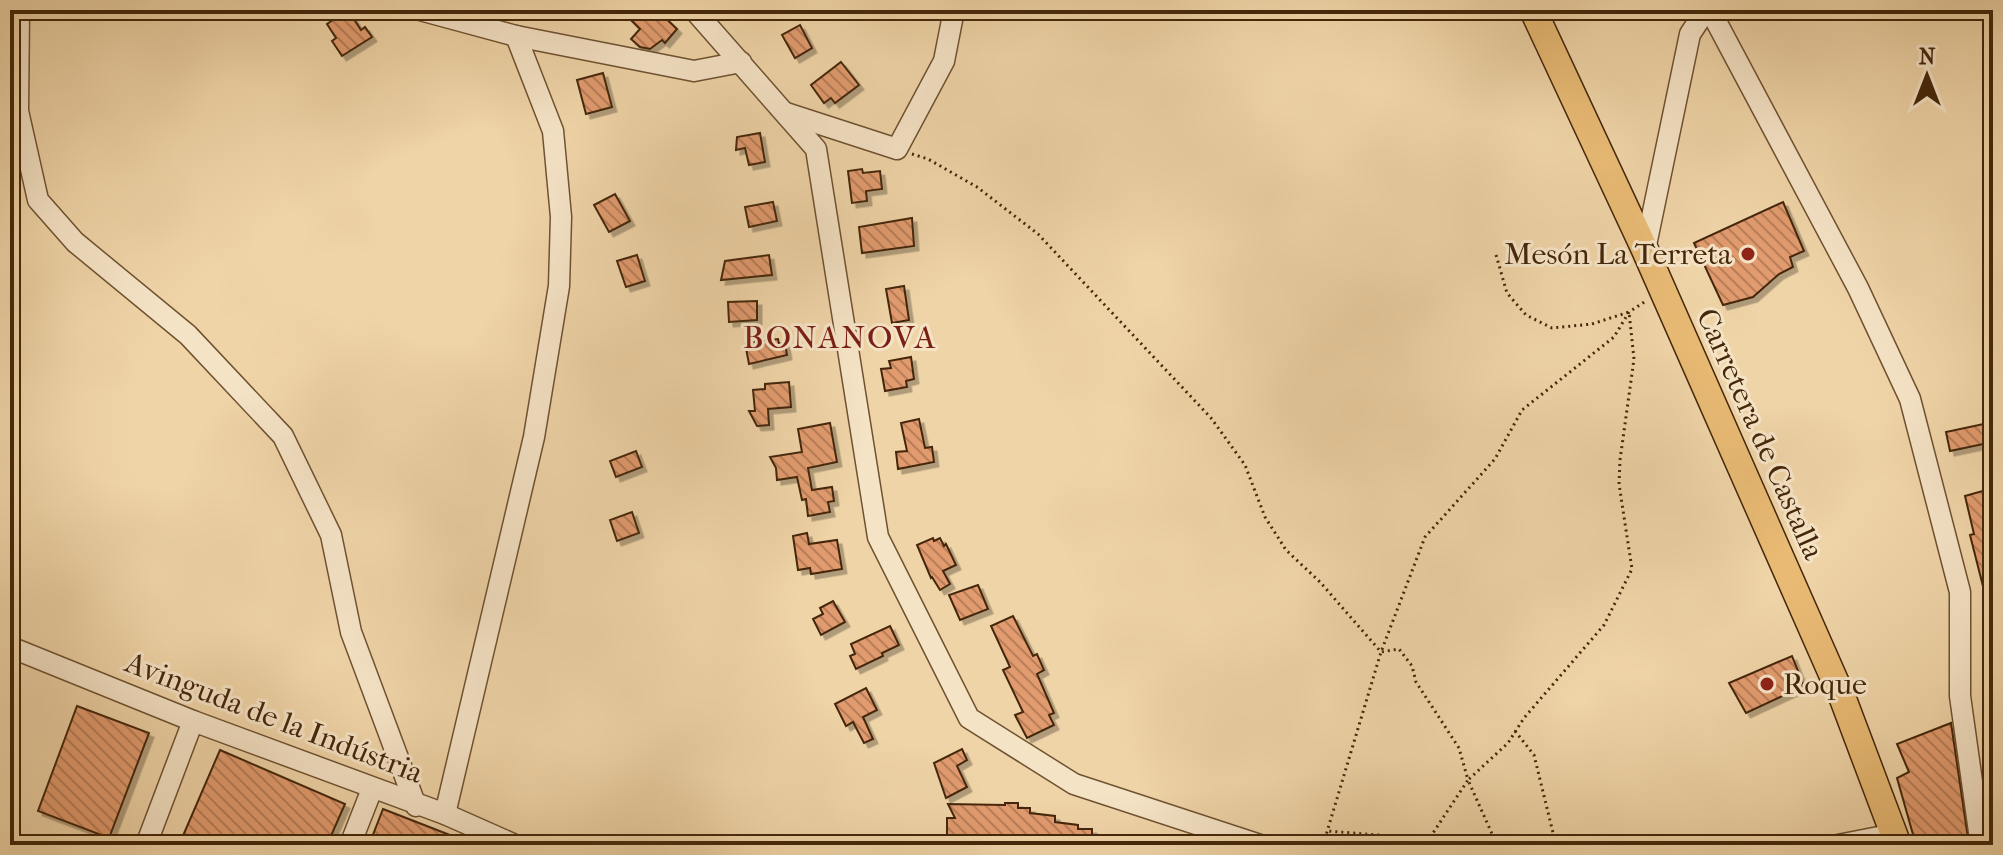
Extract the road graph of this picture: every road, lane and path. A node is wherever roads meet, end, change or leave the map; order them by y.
1 (19, 10) edge
2 (420, 10) edge
3 (694, 10) edge
4 (954, 10) edge
5 (1533, 10) edge
6 (1708, 10) edge
7 (516, 36) junction
8 (741, 62) junction
9 (14, 105) edge
10 (782, 112) junction
11 (897, 149) junction
12 (1645, 250) junction
13 (1496, 255) dead end
14 (1661, 290) junction
15 (1629, 312) junction
16 (10, 647) edge
17 (1381, 652) junction
18 (193, 721) junction
19 (1515, 731) junction
20 (1468, 780) junction
21 (372, 789) junction
22 (416, 806) junction
23 (445, 814) junction
24 (1327, 831) junction
25 (1429, 839) junction
26 (1980, 839) dead end
27 (1896, 840) edge
28 (146, 845) edge
29 (350, 845) edge
30 (515, 845) edge
31 (1260, 845) edge
32 (1323, 845) edge
33 (1485, 845) edge
34 (1497, 845) edge
35 (1556, 845) edge
36 (1838, 845) edge

1 - 9 street
2 - 7 street
3 - 8 street
4 - 11 street
5 - 12 main road, Carretera de Castalla
6 - 12 street
6 - 26 street
7 - 8 street
7 - 23 street
8 - 10 street
9 - 22 street
10 - 11 street
10 - 31 street
11 - 17 path
12 - 14 main road, Carretera de Castalla
13 - 15 path
14 - 15 path
14 - 27 main road, Carretera de Castalla
15 - 17 path
15 - 19 path
16 - 18 street, Avinguda de la Indústria
17 - 20 path
17 - 24 path
18 - 21 street, Avinguda de la Indústria
18 - 28 street
19 - 20 path
19 - 35 path
20 - 25 path
20 - 34 path
21 - 22 street, Avinguda de la Indústria
21 - 29 street
22 - 23 street, Avinguda de la Indústria
23 - 30 street, Avinguda de la Indústria
24 - 25 path
24 - 32 path
25 - 33 path
27 - 36 street

